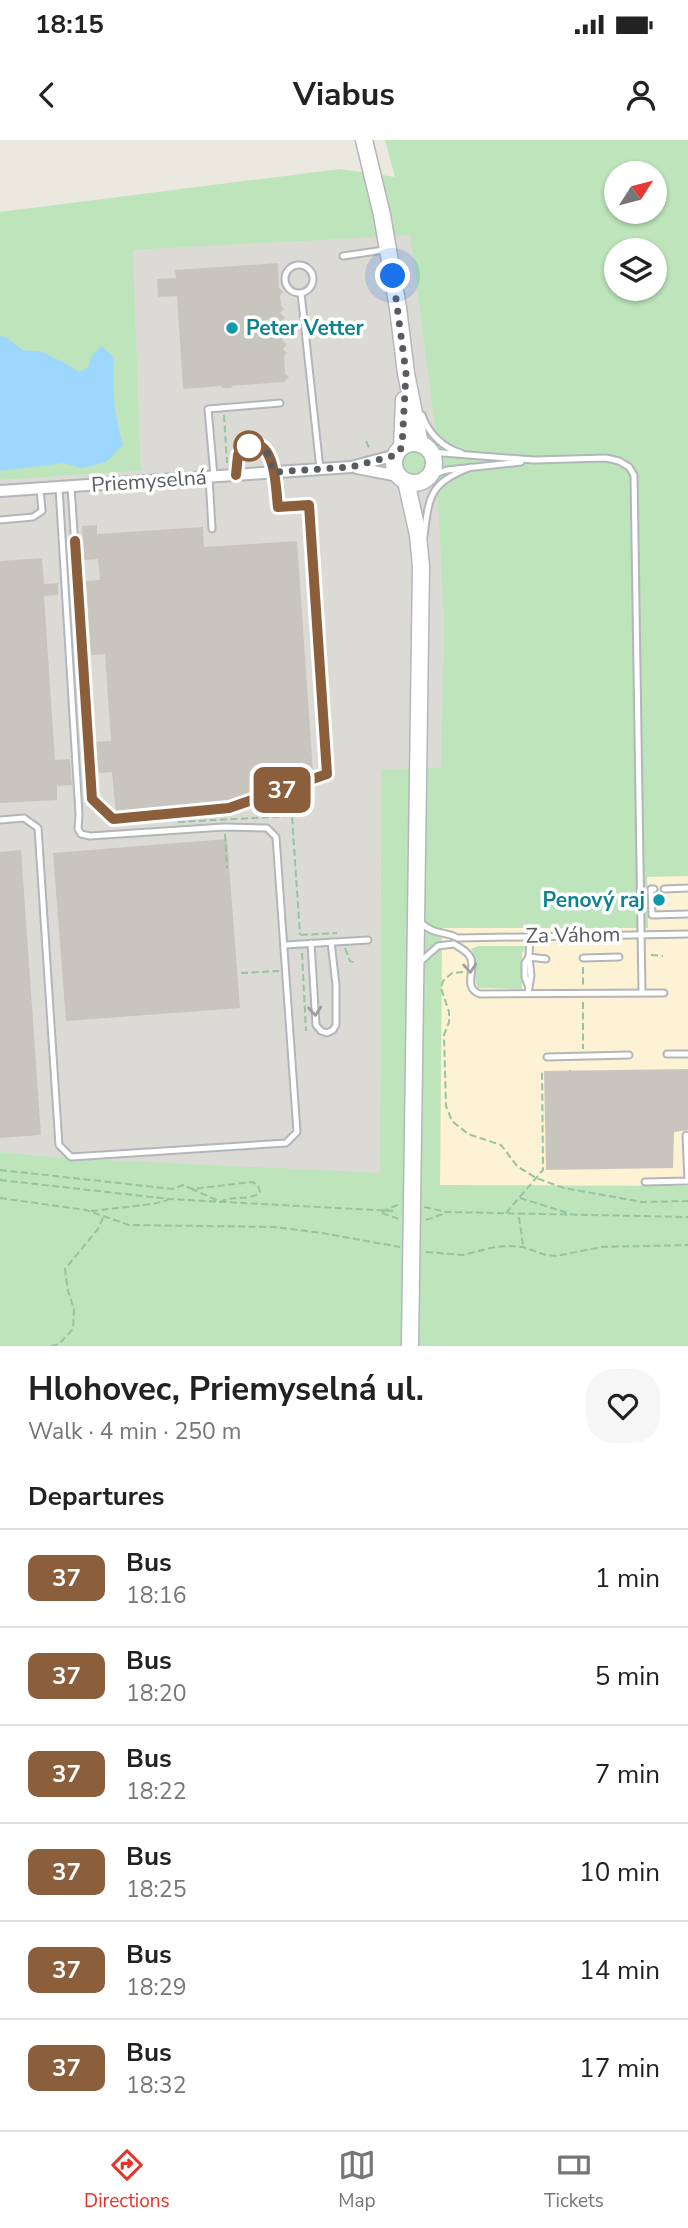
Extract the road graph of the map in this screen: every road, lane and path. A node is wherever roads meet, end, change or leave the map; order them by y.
1 (364, 140) edge
2 (387, 249) junction
3 (343, 256) dead end
4 (301, 293) junction
5 (403, 350) junction
6 (406, 373) junction
7 (280, 403) dead end
8 (223, 407) junction
9 (366, 441) dead end
10 (425, 448) junction
11 (370, 451) dead end
12 (399, 451) junction
13 (474, 456) junction
14 (534, 460) junction
15 (227, 463) dead end
16 (351, 467) junction
17 (471, 467) junction
18 (320, 469) junction
19 (274, 472) junction
20 (236, 475) junction
21 (211, 476) junction
22 (414, 478) junction
23 (71, 487) junction
24 (59, 488) junction
25 (40, 489) junction
26 (0, 491) edge
27 (0, 520) edge
28 (212, 529) dead end
29 (421, 567) junction
30 (224, 818) junction
31 (0, 820) edge
32 (169, 822) dead end
33 (224, 827) junction
34 (293, 827) junction
35 (297, 827) dead end
36 (227, 868) dead end
37 (688, 888) edge
38 (654, 889) dead end
39 (664, 889) dead end
40 (688, 914) edge
41 (416, 918) junction
42 (641, 934) junction
43 (688, 934) edge
44 (300, 935) dead end
45 (530, 936) junction
46 (368, 940) dead end
47 (456, 941) junction
48 (331, 942) junction
49 (311, 943) junction
50 (285, 945) junction
51 (647, 955) dead end
52 (663, 956) dead end
53 (529, 957) junction
54 (619, 957) dead end
55 (546, 958) dead end
56 (583, 958) joint
57 (350, 961) dead end
58 (356, 963) dead end
59 (416, 967) junction
60 (471, 973) junction
61 (583, 992) junction
62 (642, 992) junction
63 (528, 993) junction
64 (664, 993) dead end
65 (667, 1054) dead end
66 (688, 1054) edge
67 (629, 1055) dead end
68 (584, 1056) junction
69 (547, 1057) dead end
70 (542, 1070) dead end
71 (686, 1135) dead end
72 (0, 1170) edge
73 (536, 1178) junction
74 (0, 1180) edge
75 (688, 1181) edge
76 (645, 1182) dead end
77 (192, 1189) junction
78 (0, 1198) edge
79 (519, 1198) junction
80 (169, 1199) junction
81 (688, 1201) edge
82 (221, 1202) junction
83 (411, 1203) junction
84 (91, 1211) junction
85 (381, 1212) junction
86 (393, 1212) dead end
87 (505, 1214) junction
88 (519, 1214) junction
89 (576, 1215) junction
90 (103, 1217) junction
91 (688, 1217) edge
92 (688, 1245) edge
93 (523, 1247) junction
94 (400, 1248) dead end
95 (426, 1252) dead end
96 (51, 1346) edge
97 (410, 1346) edge

1 - 2 main road
2 - 3 lane
2 - 5 main road
4 - 4 lane
4 - 18 lane
5 - 6 main road
5 - 13 lane
6 - 10 main road
6 - 12 main road
7 - 8 lane
8 - 15 path
8 - 21 lane
9 - 11 path
10 - 12 main road
10 - 13 lane
10 - 22 main road
12 - 16 street, Priemyselná
12 - 22 main road
13 - 14 lane
14 - 17 lane
14 - 42 lane
16 - 18 street, Priemyselná
16 - 22 street, Priemyselná
17 - 22 lane
17 - 29 lane
18 - 19 street, Priemyselná
19 - 20 street, Priemyselná
19 - 20 lane
19 - 23 lane, Priemyselná
20 - 21 street, Priemyselná
21 - 23 street, Priemyselná
21 - 28 lane
22 - 29 main road
23 - 24 street, Priemyselná
24 - 25 street, Priemyselná
24 - 33 lane
25 - 26 street, Priemyselná
25 - 27 lane
29 - 41 main road
30 - 32 path
30 - 33 path
30 - 34 path
31 - 50 lane
33 - 36 path
33 - 50 lane
34 - 35 path
34 - 44 path
37 - 39 lane
38 - 40 lane
41 - 47 lane
41 - 59 main road
42 - 43 lane, Za Váhom
42 - 45 lane, Za Váhom
42 - 62 lane
45 - 47 lane, Za Váhom
45 - 53 lane
46 - 48 lane
47 - 59 lane
47 -> 60 lane
48 - 49 lane
49 -> 48 lane
49 - 50 lane
51 - 52 path
53 - 55 lane
53 - 63 lane
54 - 56 lane
56 - 61 path
57 - 58 path
59 - 83 main road
60 - 63 lane
60 - 73 path
61 - 62 lane
61 - 63 lane
61 - 68 path
62 - 64 lane
65 - 66 lane
67 - 68 lane
68 - 69 lane
70 - 73 path
71 - 75 lane
72 - 77 path
73 - 79 path
73 - 81 path
74 - 80 path
75 - 76 lane
77 - 82 path
77 - 82 path
78 - 84 path
79 - 87 path
79 - 89 path
80 - 82 path
80 - 84 path
82 - 85 path
83 - 85 path
83 - 87 path
83 - 97 main road, bridge
84 - 90 path
85 - 86 path
87 - 88 path
88 - 89 path
88 - 93 path
89 - 91 path
90 - 94 path
90 - 96 path
92 - 93 path
93 - 95 path

